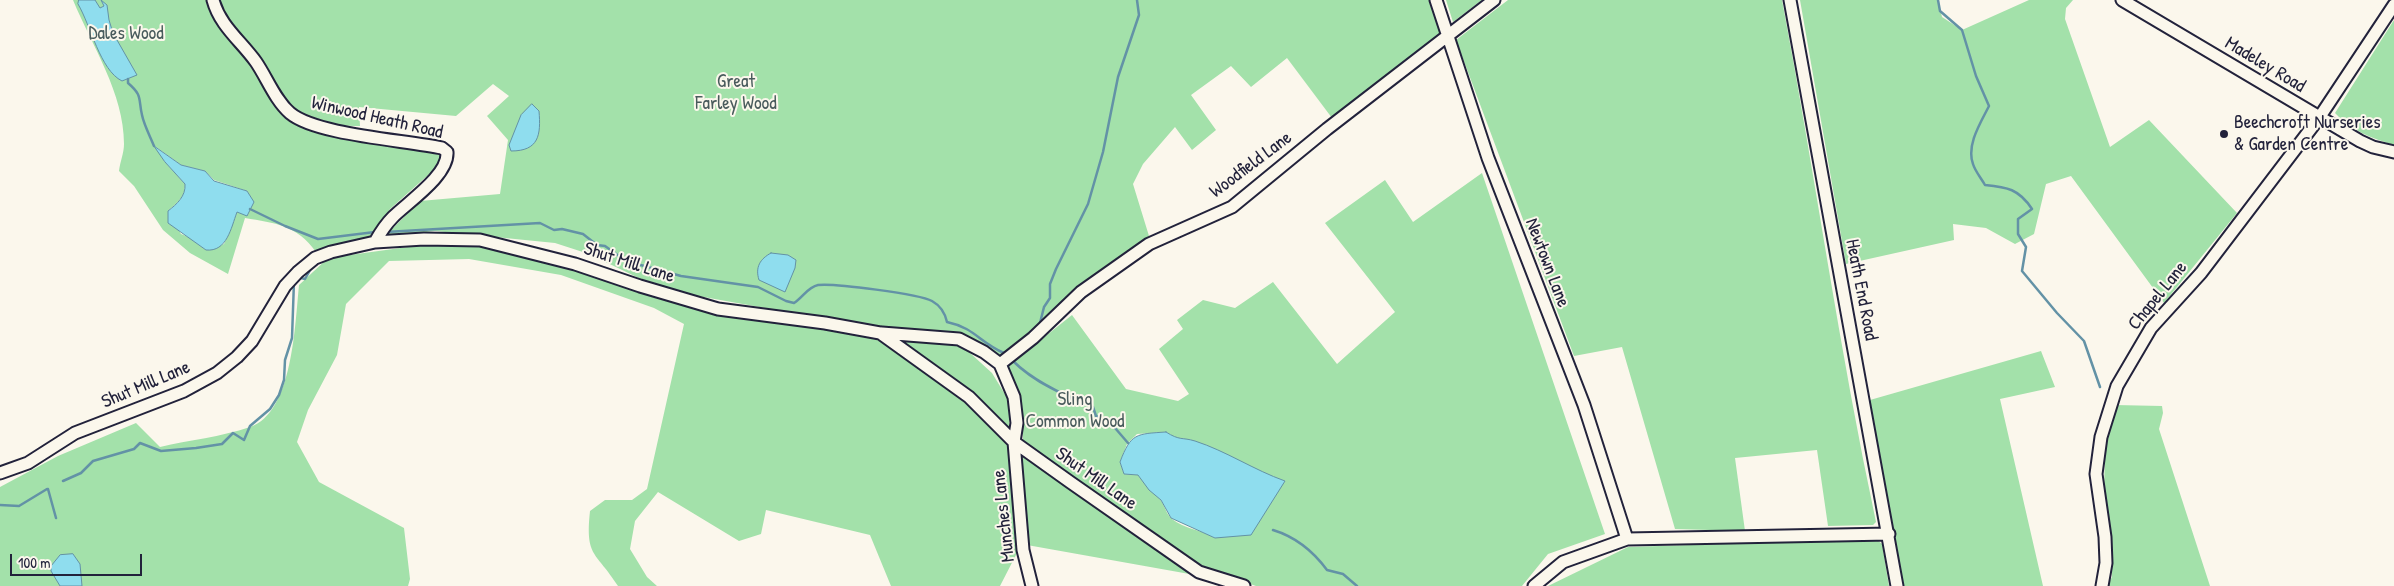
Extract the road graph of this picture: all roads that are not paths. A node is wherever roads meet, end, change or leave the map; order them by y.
1 (213, 0) edge
2 (1436, 0) edge
3 (1494, 0) edge
4 (1790, 0) edge
5 (2122, 0) edge
6 (2394, 5) edge
7 (1448, 38) junction
8 (2319, 118) junction
9 (2394, 152) edge
10 (378, 236) junction
11 (880, 333) junction
12 (1000, 364) junction
13 (1014, 442) junction
14 (0, 473) edge
15 (1889, 534) junction
16 (1627, 539) junction
17 (1032, 586) edge
18 (1244, 586) edge
19 (1534, 586) edge
20 (1897, 586) edge
21 (2102, 586) edge

1 - 10 street, Winwood Heath Road
2 - 7 street, Newtown Lane
3 - 7 street, Woodfield Lane
4 - 15 street, Heath End Road
5 - 8 street, Madeley Road
6 - 8 street, Chapel Lane
7 - 12 street, Woodfield Lane
7 - 16 street, Newtown Lane
8 - 9 street, Madeley Road
8 - 21 street, Chapel Lane
10 - 11 street, Shut Mill Lane
10 - 14 street, Shut Mill Lane
11 - 12 street
11 - 13 street, Shut Mill Lane
12 - 13 street
13 - 17 street, Munches Lane
13 - 18 street, Shut Mill Lane
15 - 16 street
15 - 20 street, Heath End Road
16 - 19 street

